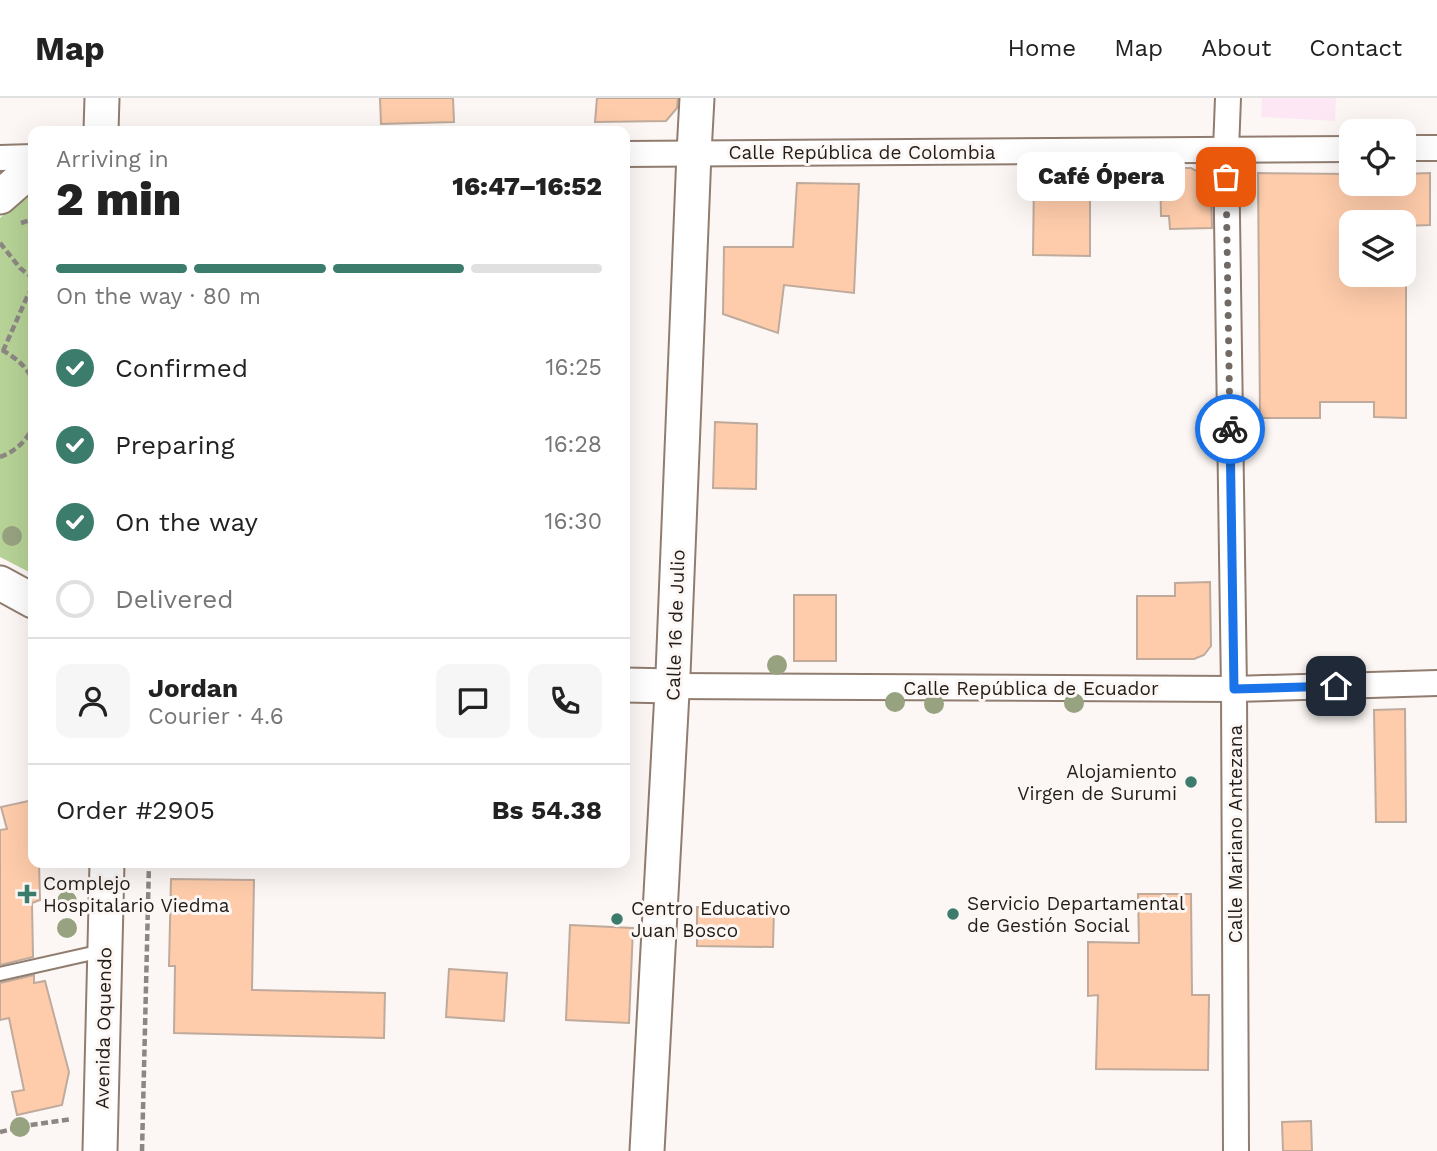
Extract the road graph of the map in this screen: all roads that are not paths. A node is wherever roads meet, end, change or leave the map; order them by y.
1 (102, 98) edge
2 (697, 98) edge
3 (1228, 98) edge
4 (101, 126) edge
5 (1416, 148) edge
6 (1437, 148) edge
7 (1339, 149) edge
8 (1226, 150) junction
9 (694, 153) junction
10 (630, 154) edge
11 (28, 157) edge
12 (0, 158) edge
13 (28, 172) edge
14 (0, 197) edge
15 (0, 583) edge
16 (28, 598) edge
17 (1437, 683) edge
18 (630, 685) edge
19 (673, 686) junction
20 (1234, 689) junction
21 (107, 868) edge
22 (105, 950) junction
23 (0, 974) edge
24 (100, 1151) edge
25 (647, 1151) edge
26 (1236, 1151) edge

1 - 4 main road
2 - 9 main road, Calle 16 de Julio
3 - 8 street, Calle Mariano Antezana
5 - 6 street
7 - 8 street, Calle República de Colombia
8 - 9 street, Calle República de Colombia
8 - 20 street, Calle Mariano Antezana
9 - 10 street, Calle República de Colombia
9 - 19 main road, Calle 16 de Julio
11 - 12 street
13 - 14 main road
15 - 16 main road
17 - 20 street, Calle República de Ecuador
18 - 19 main road, Calle República de Ecuador
19 - 20 street, Calle República de Ecuador
19 - 25 main road, Calle 16 de Julio
20 - 26 street, Calle Mariano Antezana
21 - 22 main road, Avenida Oquendo
22 - 23 lane
22 - 24 main road, Avenida Oquendo

